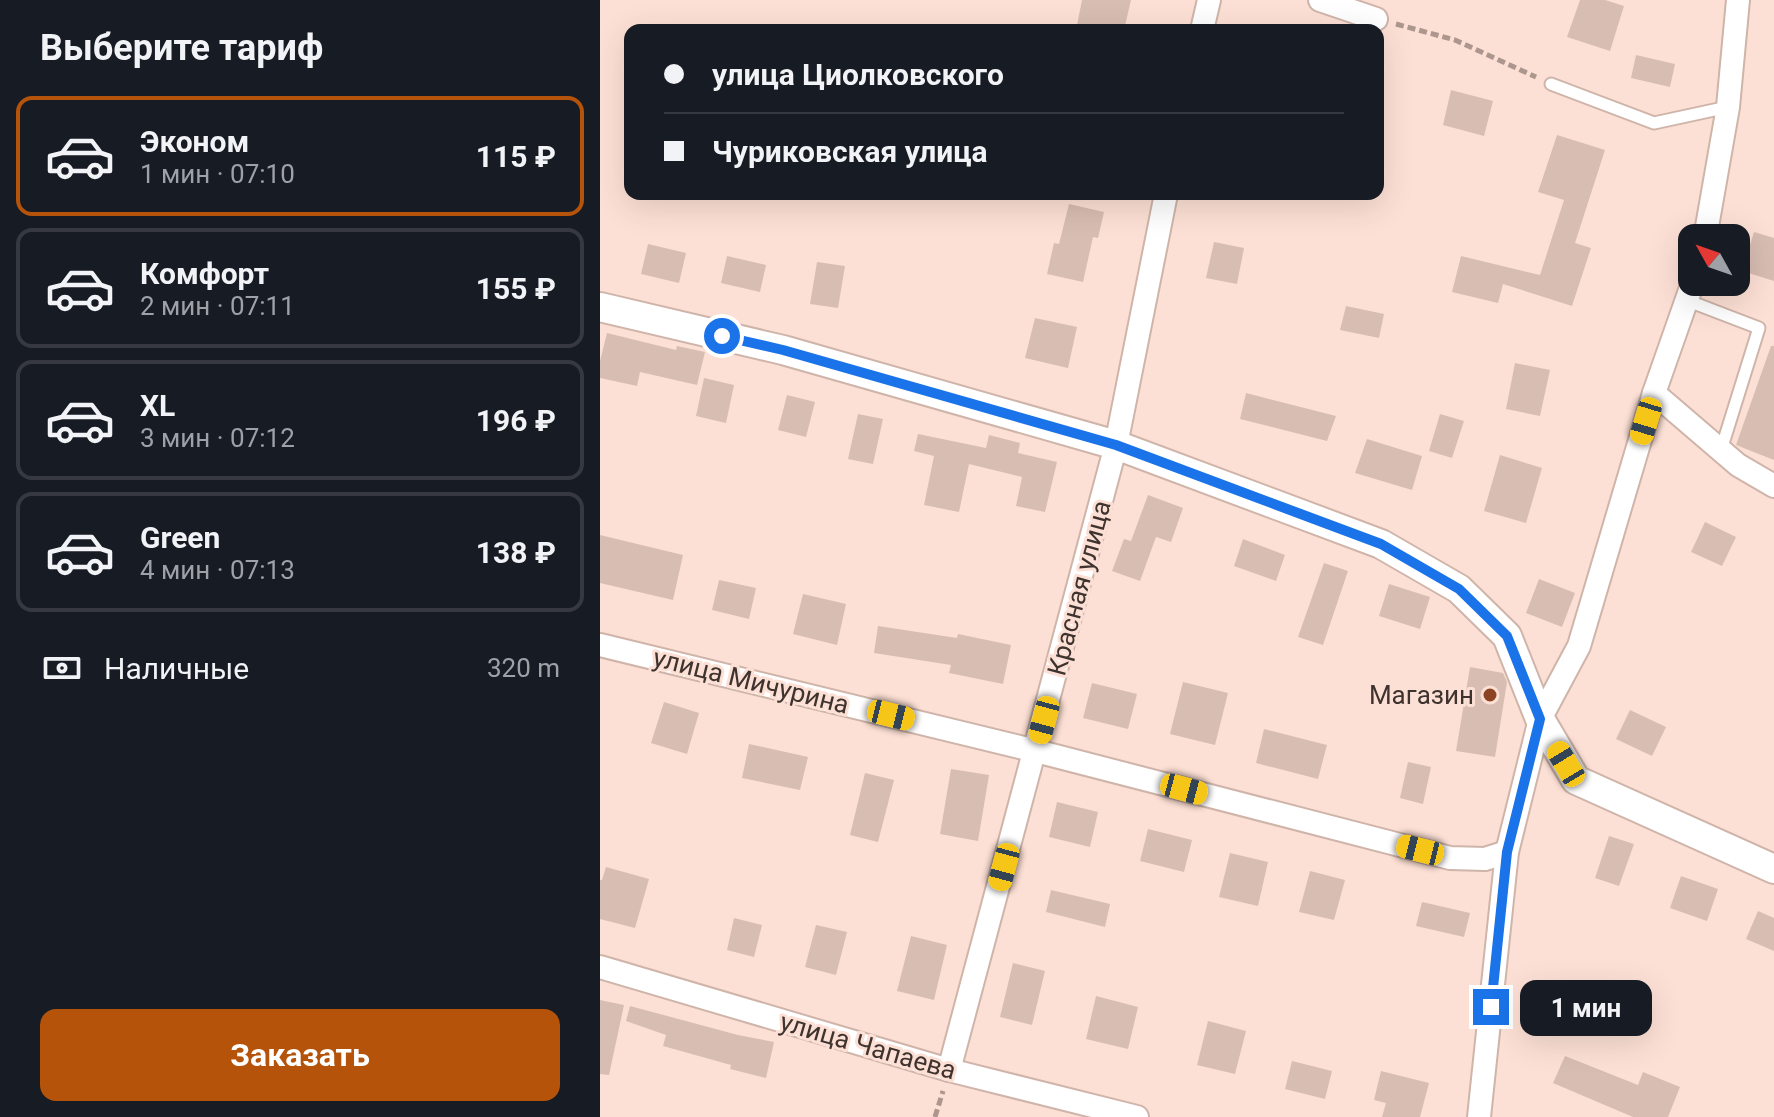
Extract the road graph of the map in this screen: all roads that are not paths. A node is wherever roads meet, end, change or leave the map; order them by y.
1 (1209, 0) edge
2 (1320, 0) edge
3 (1738, 0) edge
4 (1376, 19) road end
5 (1203, 24) edge
6 (1551, 84) road end
7 (1728, 107) junction
8 (1165, 200) edge
9 (1707, 224) edge
10 (1688, 296) edge
11 (1699, 296) edge
12 (600, 307) edge
13 (1654, 393) junction
14 (1116, 445) junction
15 (1721, 450) junction
16 (1774, 486) edge
17 (600, 645) edge
18 (1540, 719) junction
19 (1036, 751) junction
20 (1507, 852) junction
21 (1774, 869) edge
22 (600, 967) edge
23 (949, 1070) junction
24 (1137, 1117) edge
25 (1479, 1117) edge

1 - 5 street
2 - 4 street
3 - 7 street
6 - 7 lane
7 - 9 street
8 - 14 street, Красная улица
10 - 13 street
11 - 15 lane
12 - 14 street
13 - 15 street
13 - 18 street
14 - 18 street
14 - 19 street, Красная улица
15 - 16 street
17 - 19 street, улица Мичурина
18 - 20 street
18 - 21 street
19 - 20 street, улица Мичурина
19 - 23 street, Красная улица
20 - 25 street
22 - 23 street, улица Чапаева
23 - 24 street, улица Чапаева

